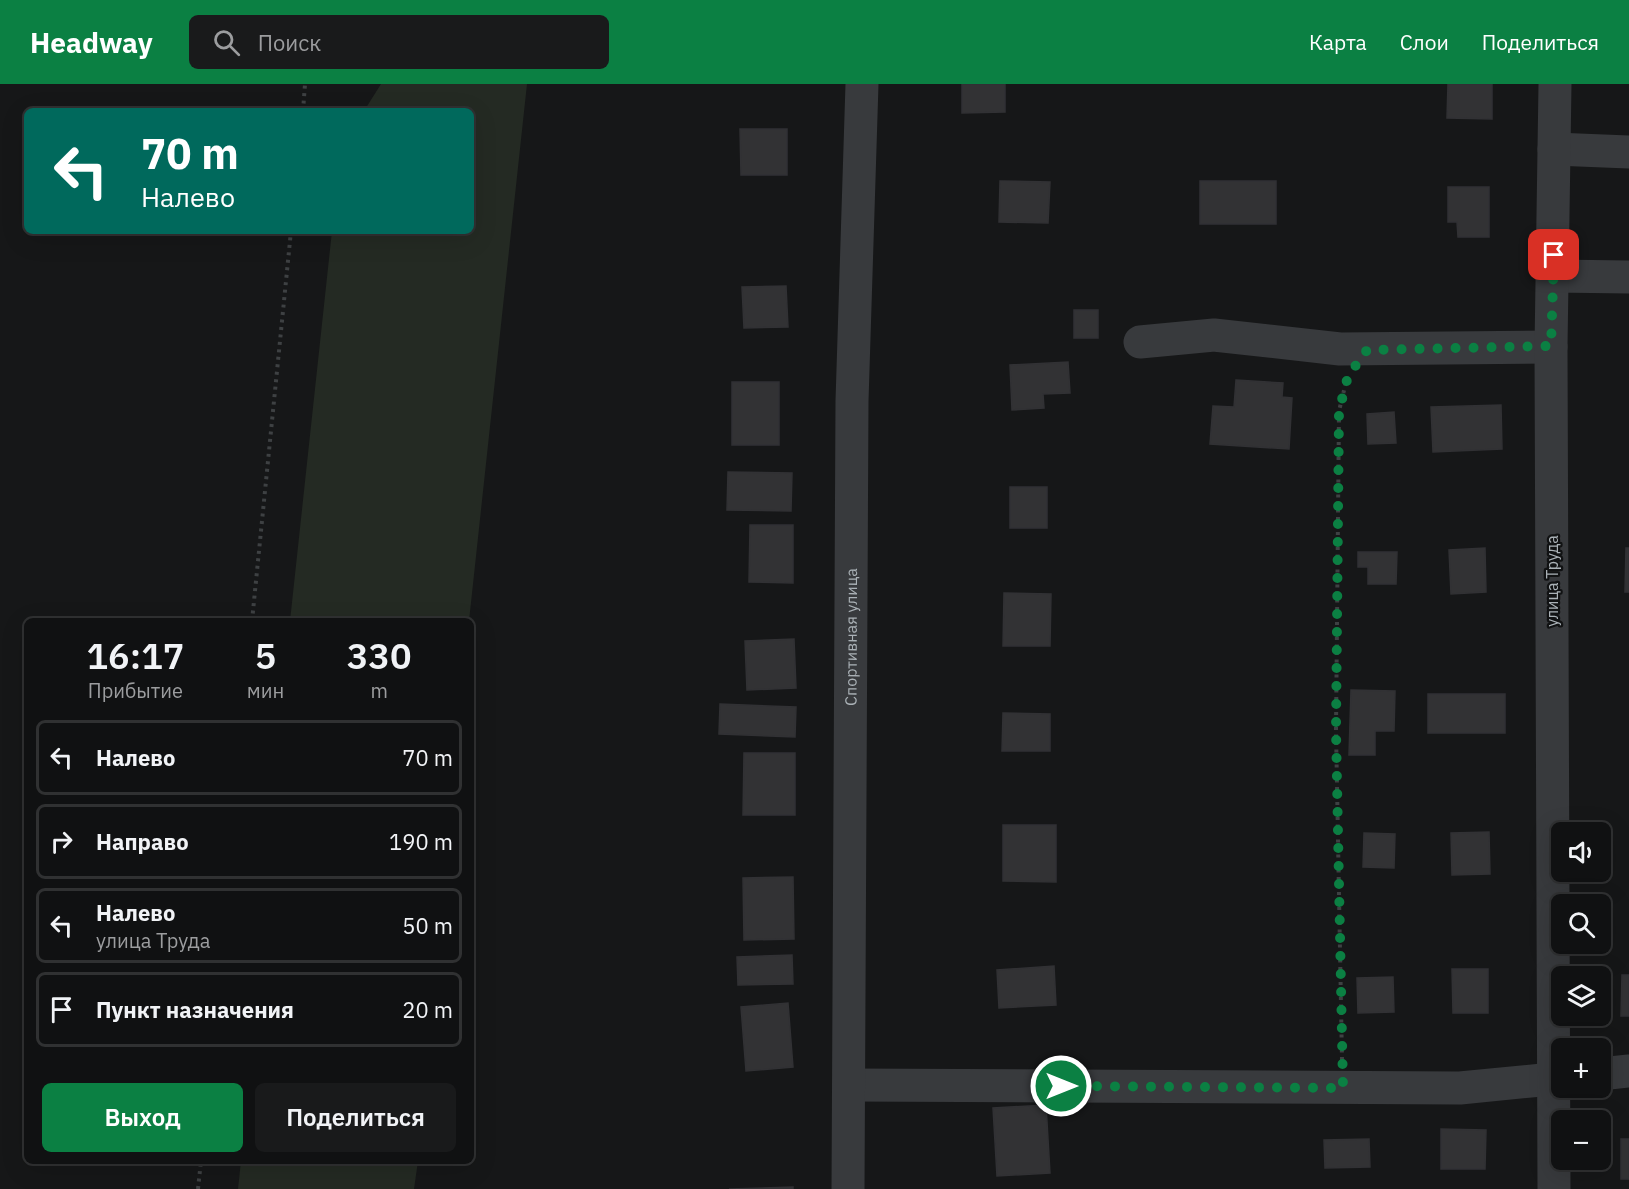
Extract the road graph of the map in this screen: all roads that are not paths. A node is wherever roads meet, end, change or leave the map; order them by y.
1 (862, 84) edge
2 (1555, 84) edge
3 (1554, 149) junction
4 (1629, 152) edge
5 (1554, 276) junction
6 (1629, 278) edge
7 (1140, 342) dead end
8 (1551, 346) junction
9 (1558, 1038) edge
10 (1629, 1071) edge
11 (1611, 1073) edge
12 (1551, 1079) edge
13 (849, 1085) junction
14 (1557, 1098) edge
15 (848, 1189) edge
16 (1554, 1189) edge

1 - 13 street, Спортивная улица
2 - 3 street, улица Труда
3 - 4 street
3 - 5 street, улица Труда
5 - 6 street
5 - 8 street, улица Труда
7 - 8 street
8 - 9 street, улица Труда
10 - 11 street
12 - 13 street
13 - 15 street, Спортивная улица
14 - 16 street, улица Труда

